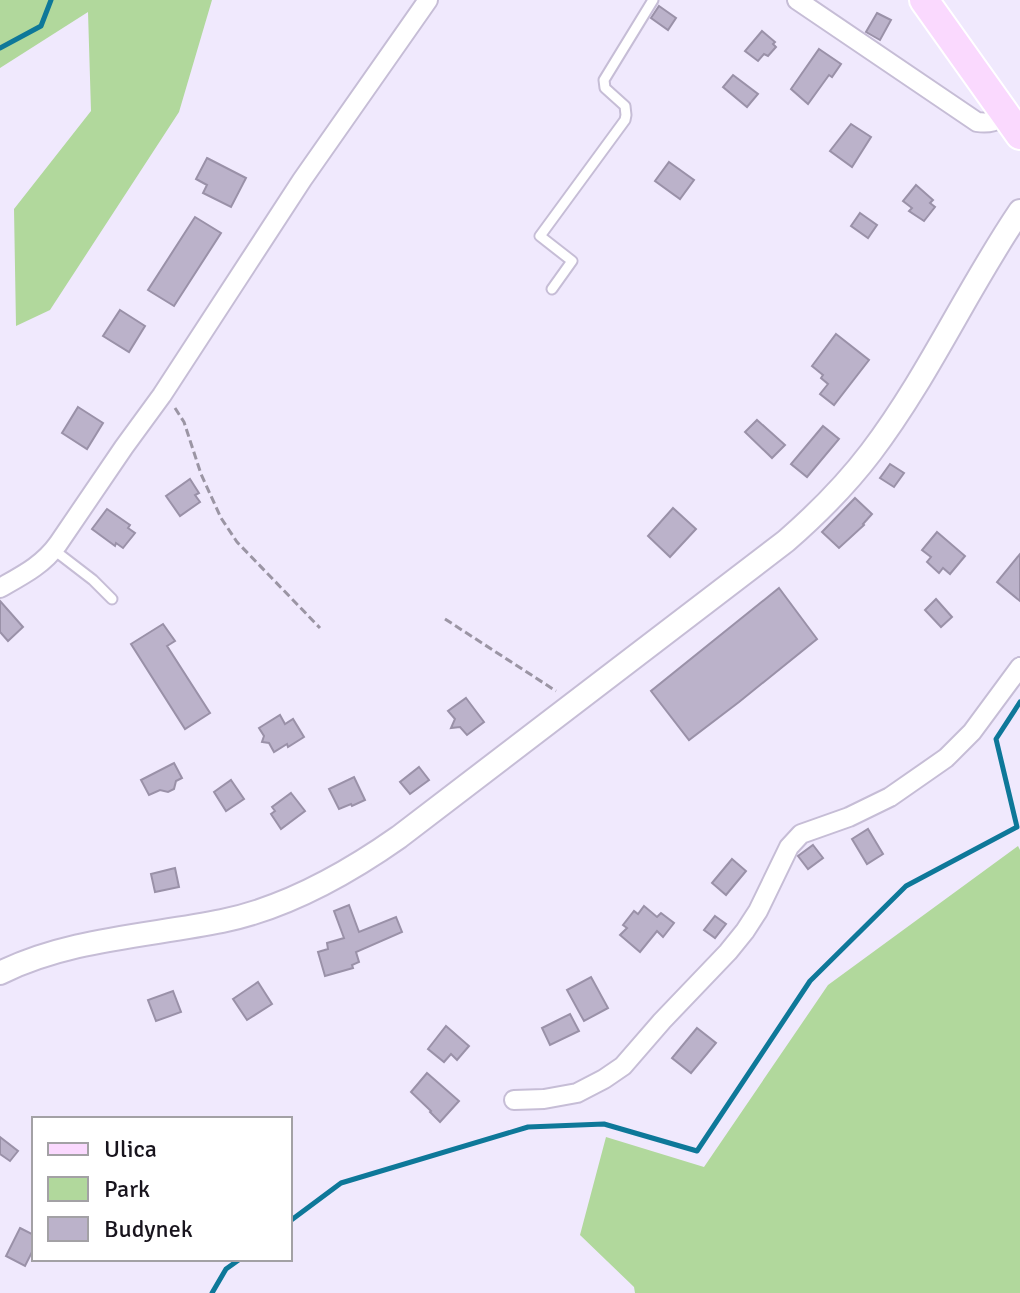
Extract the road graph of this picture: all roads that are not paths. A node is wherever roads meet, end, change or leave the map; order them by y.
1 (428, 0) edge
2 (653, 0) edge
3 (797, 0) edge
4 (924, 0) edge
5 (1013, 125) edge
6 (1019, 214) edge
7 (552, 289) dead end
8 (54, 550) junction
9 (0, 588) edge
10 (112, 599) dead end
11 (1020, 667) edge
12 (0, 973) edge
13 (514, 1100) dead end

1 - 8 street
2 - 7 lane
3 - 5 street
4 - 5 main road
6 - 12 street
8 - 9 street
8 - 10 lane
11 - 13 street

